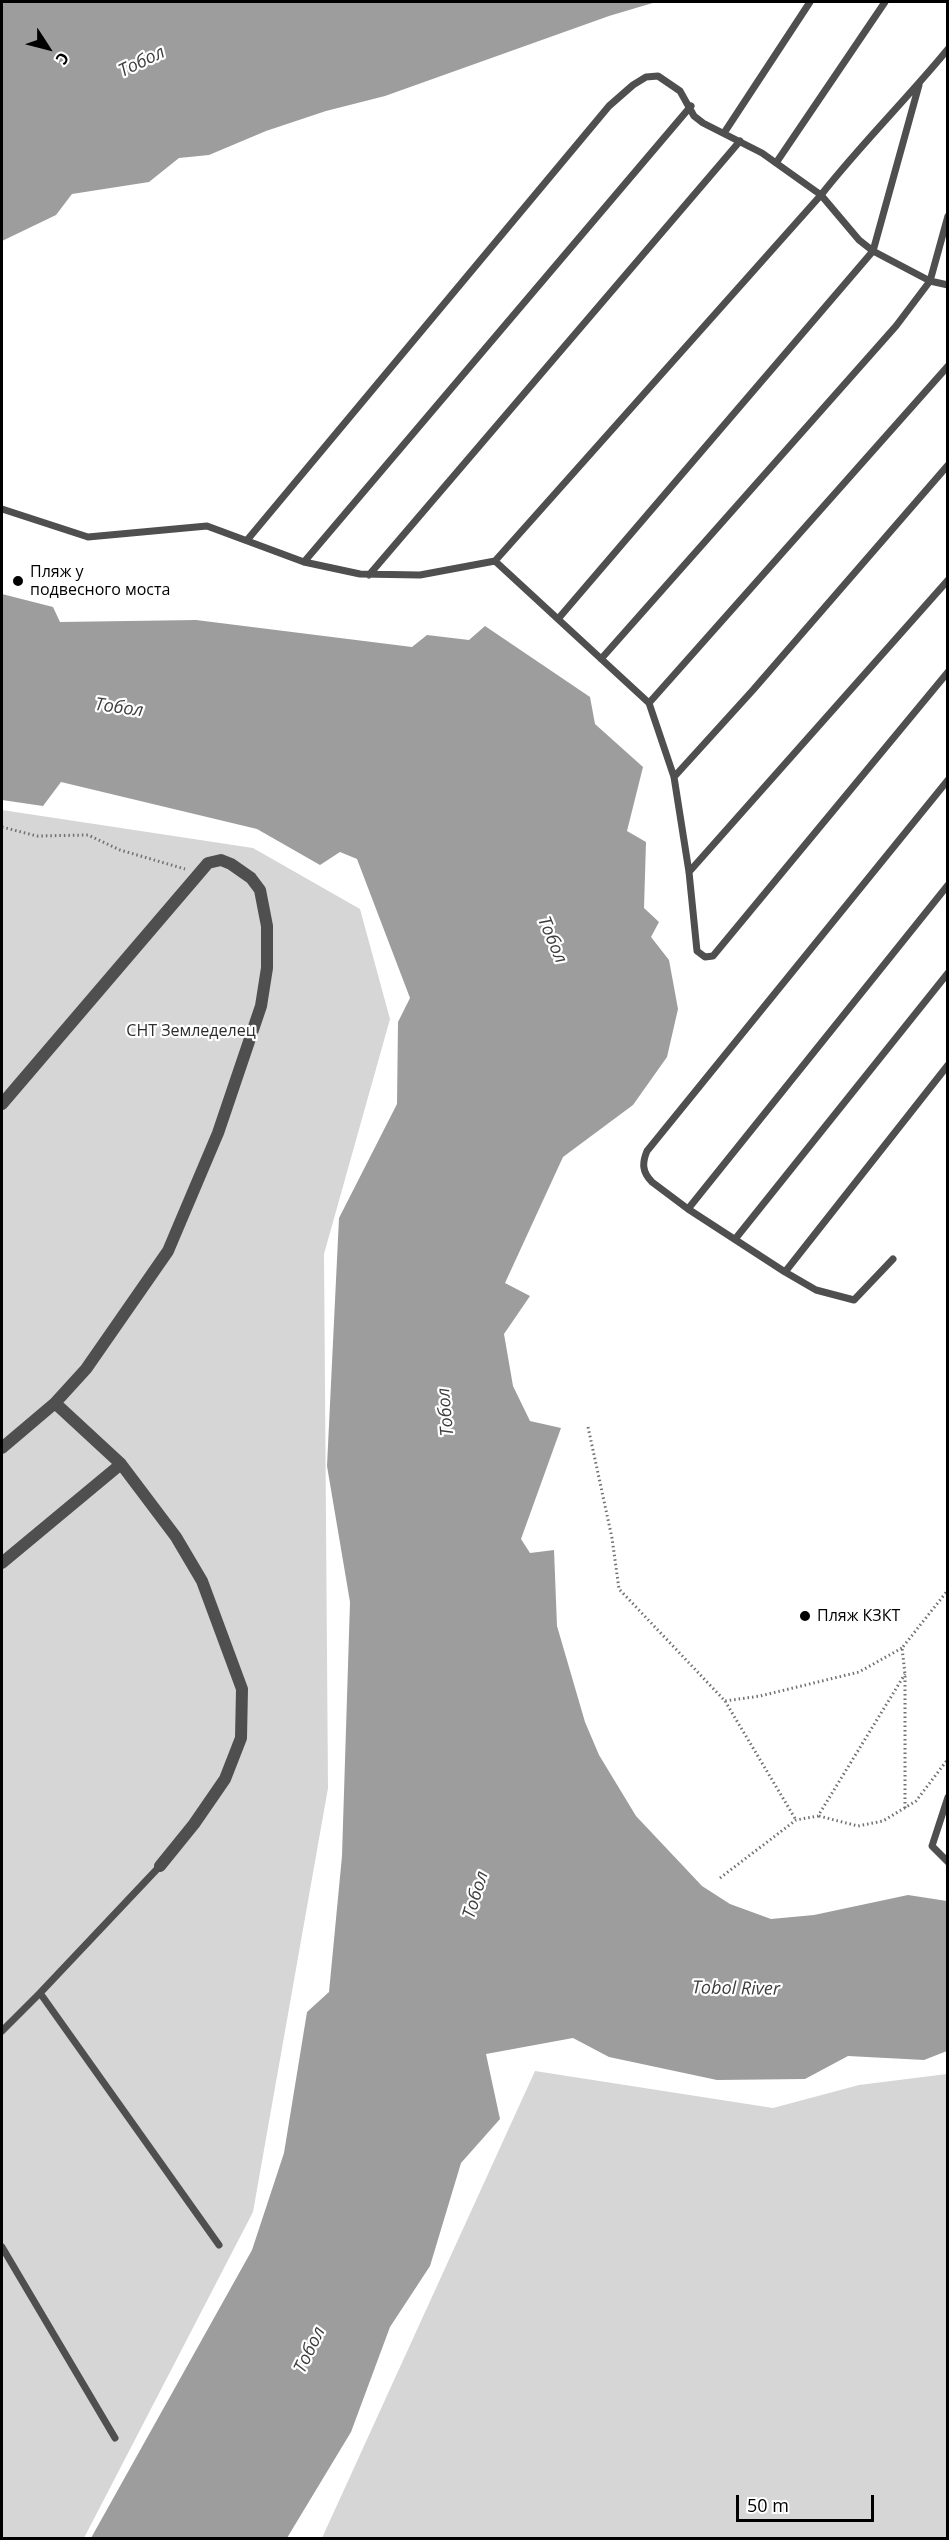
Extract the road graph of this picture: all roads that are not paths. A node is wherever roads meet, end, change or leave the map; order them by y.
1 (810, 2) edge
2 (885, 2) edge
3 (948, 49) edge
4 (920, 83) junction
5 (691, 106) junction
6 (724, 133) junction
7 (740, 141) junction
8 (776, 163) junction
9 (821, 195) junction
10 (948, 216) edge
11 (873, 251) junction
12 (930, 281) junction
13 (948, 285) edge
14 (948, 366) edge
15 (948, 465) edge
16 (2, 509) edge
17 (248, 539) junction
18 (495, 561) junction
19 (304, 562) junction
20 (369, 575) junction
21 (948, 580) edge
22 (558, 619) junction
23 (601, 659) junction
24 (948, 672) edge
25 (649, 703) junction
26 (674, 777) junction
27 (948, 780) edge
28 (689, 872) junction
29 (948, 885) edge
30 (948, 973) edge
31 (948, 1065) edge
32 (2, 1104) edge
33 (688, 1209) junction
34 (736, 1238) junction
35 (893, 1259) dead end
36 (785, 1272) junction
37 (55, 1403) junction
38 (2, 1448) edge
39 (121, 1464) junction
40 (2, 1563) edge
41 (948, 1797) edge
42 (948, 1862) edge
43 (160, 1866) joint
44 (40, 1993) junction
45 (2, 2031) edge
46 (219, 2246) dead end
47 (2, 2247) edge
48 (115, 2438) dead end

1 - 6 lane
2 - 8 lane
3 - 4 lane
4 - 9 lane
4 - 11 lane
5 - 6 lane
5 - 17 lane
5 - 19 lane
6 - 7 lane
7 - 8 lane
7 - 20 lane
8 - 9 lane
9 - 11 lane
9 - 18 lane
10 - 12 lane
11 - 12 lane
11 - 22 lane
12 - 13 lane
12 - 23 lane
14 - 25 lane
15 - 26 lane
16 - 17 lane
17 - 19 lane
18 - 20 lane
18 - 22 lane
19 - 20 lane
21 - 28 lane
22 - 23 lane
23 - 25 lane
24 - 28 lane
25 - 26 lane
26 - 28 lane
27 - 33 lane
29 - 33 lane
30 - 34 lane
31 - 36 lane
32 - 37 street
33 - 34 lane
34 - 36 lane
35 - 36 lane
37 - 38 street
37 - 39 street
39 - 40 street
39 - 43 street
41 - 42 lane
43 - 44 lane
44 - 45 lane
44 - 46 lane
47 - 48 lane

